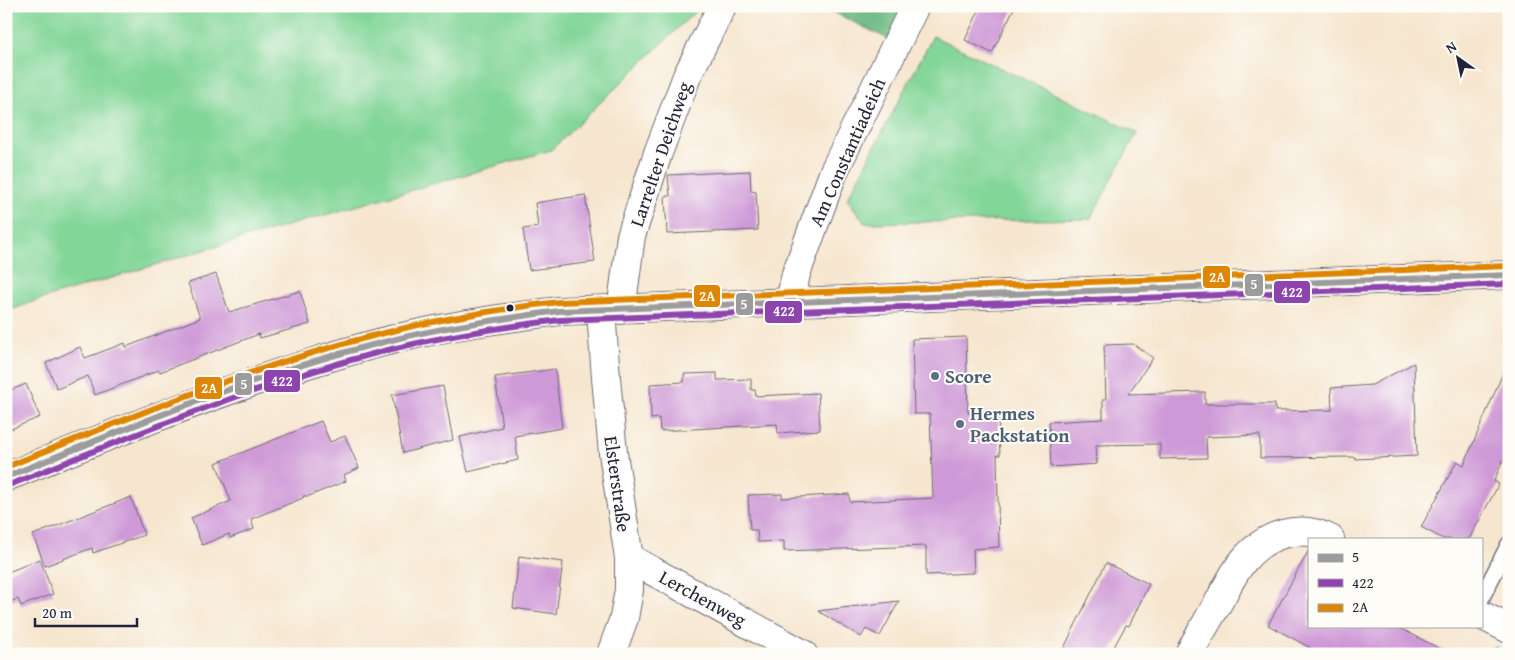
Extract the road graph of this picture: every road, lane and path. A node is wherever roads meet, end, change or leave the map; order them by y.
1 (722, 6) edge
2 (915, 6) edge
3 (1509, 275) edge
4 (790, 302) junction
5 (611, 310) junction
6 (6, 477) edge
7 (1328, 538) edge
8 (1509, 544) edge
9 (629, 558) junction
10 (1482, 597) edge
11 (1482, 616) edge
12 (1509, 629) edge
13 (611, 654) edge
14 (803, 654) edge
15 (1189, 654) edge

1 - 5 street, Larrelter Deichweg
2 - 4 street, Am Constantiadeich
3 - 4 street
4 - 5 street
5 - 6 street
5 - 9 street, Elsterstraße
7 - 15 street
8 - 10 lane
9 - 13 street, Elsterstraße
9 - 14 street, Lerchenweg
11 - 12 street

